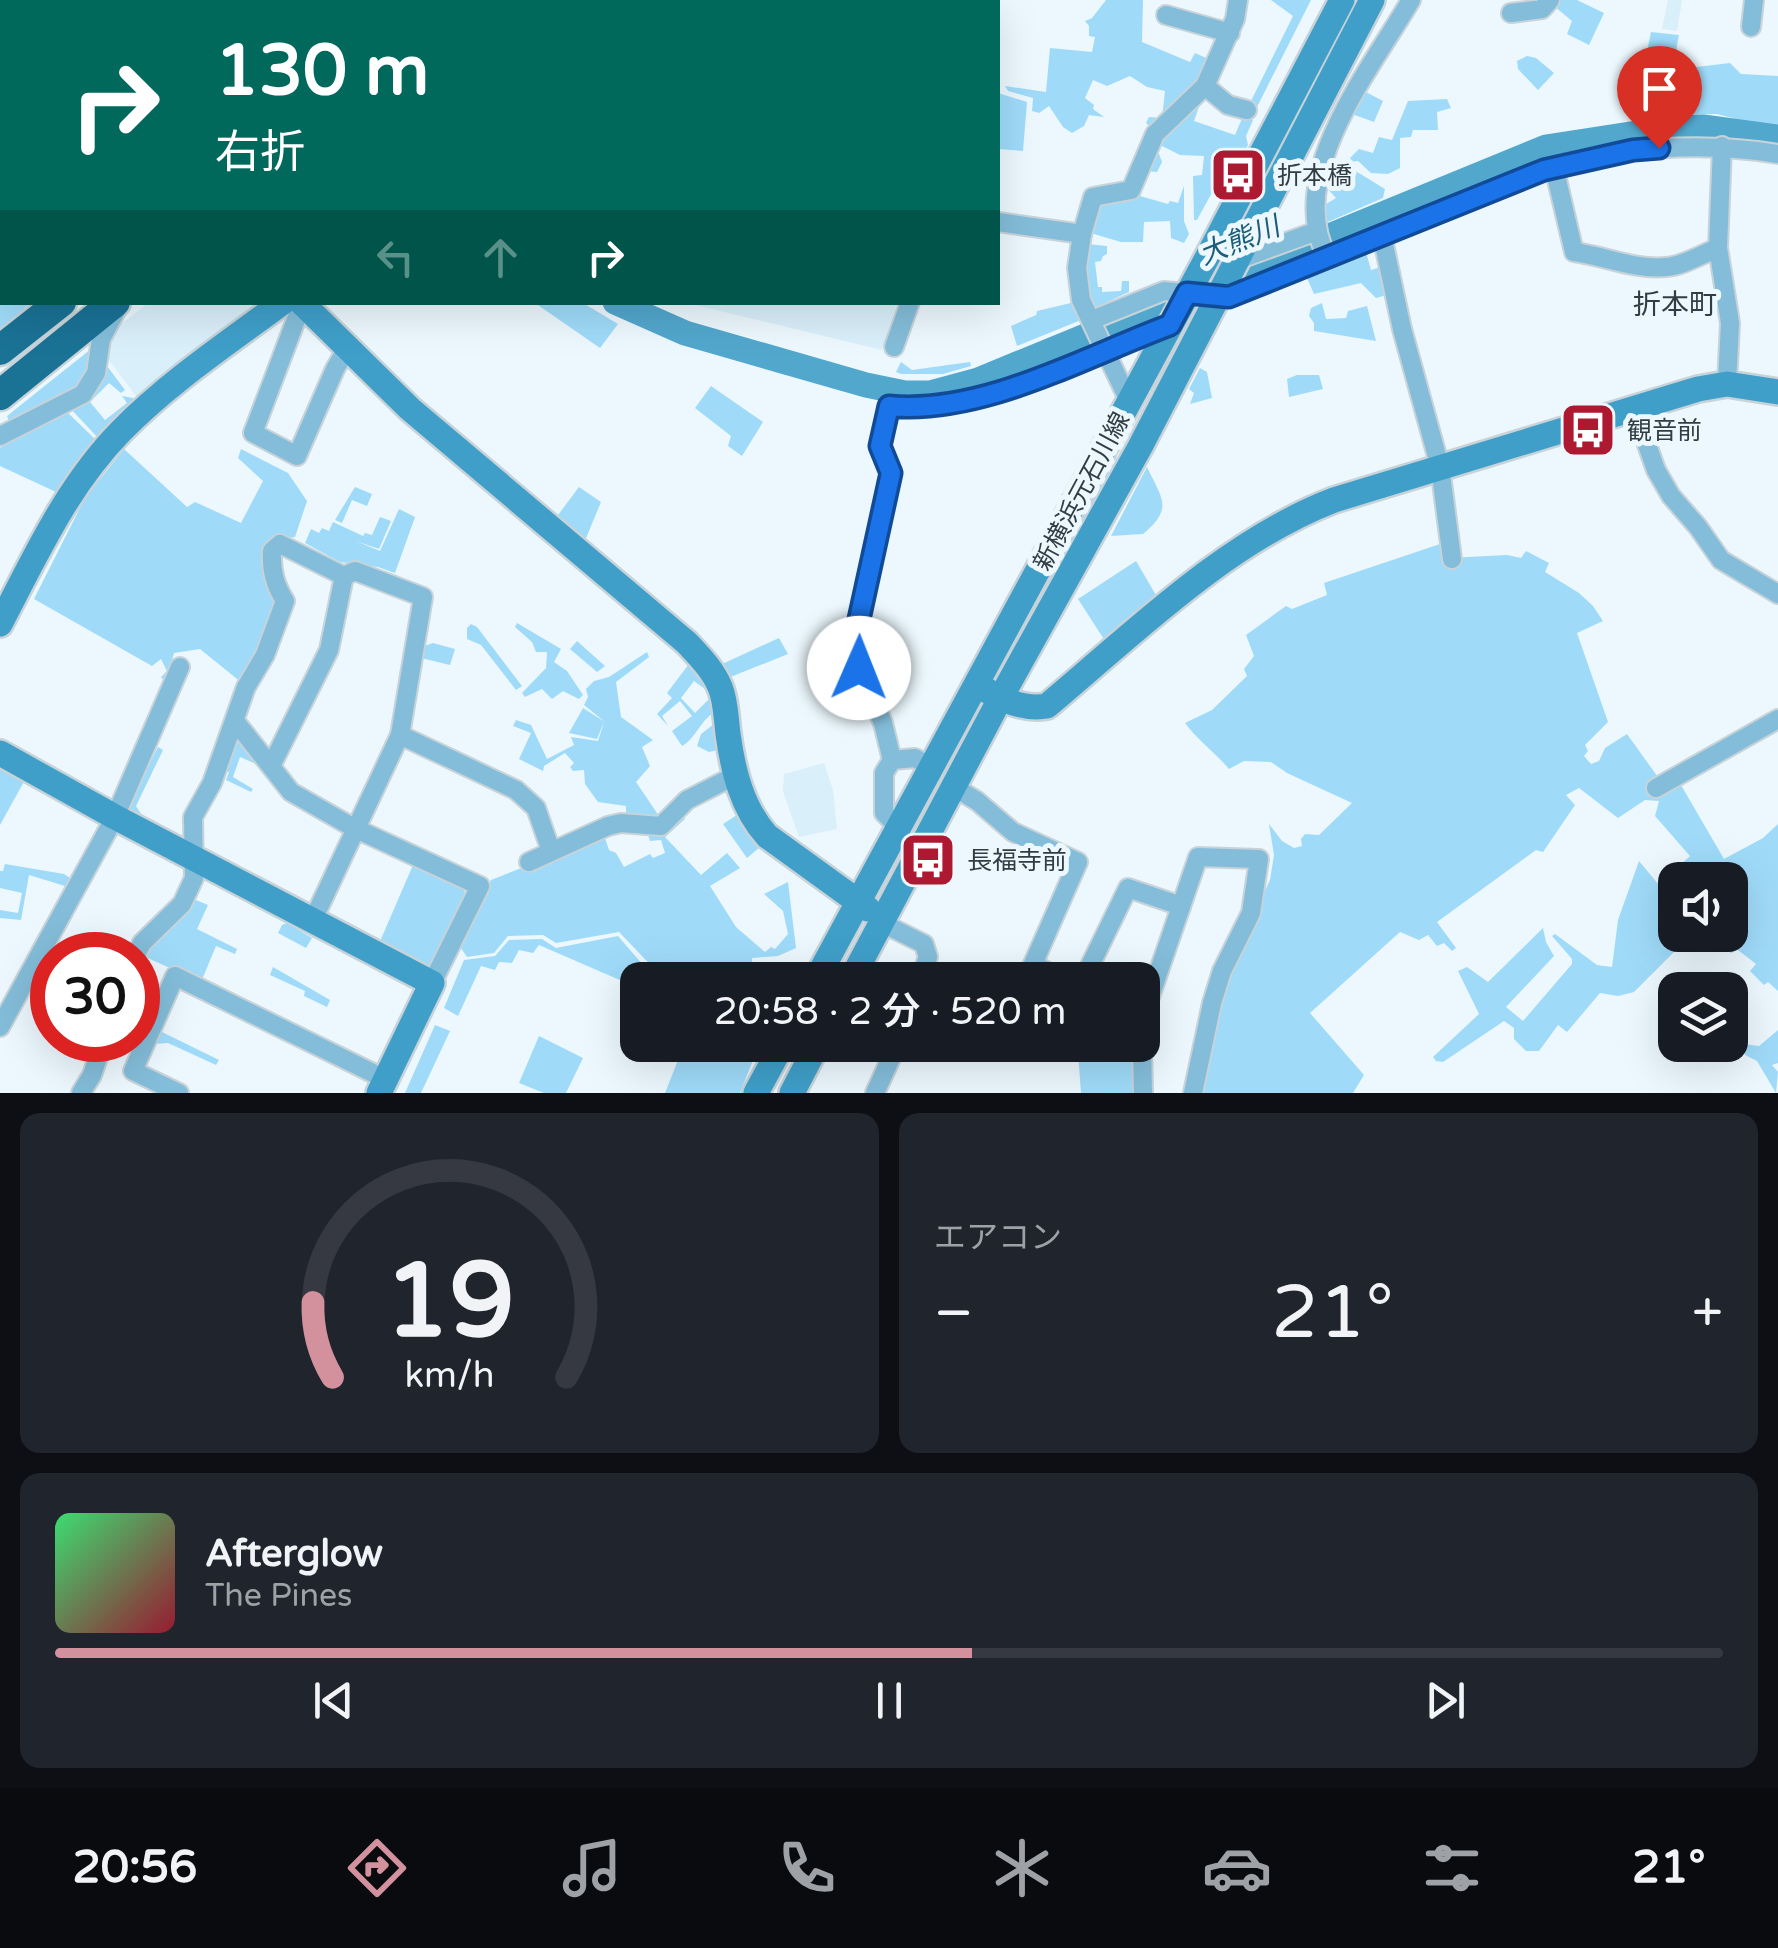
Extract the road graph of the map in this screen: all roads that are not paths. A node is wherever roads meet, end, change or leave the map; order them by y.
1 (1238, 0) edge
2 (1342, 0) edge
3 (1372, 0) edge
4 (1411, 0) edge
5 (1550, 0) edge
6 (1754, 0) edge
7 (1511, 13) dead end
8 (1166, 15) dead end
9 (1751, 27) dead end
10 (1230, 33) junction
11 (1206, 86) junction
12 (1247, 110) dead end
13 (1722, 146) junction
14 (1778, 154) edge
15 (1285, 167) junction
16 (1554, 167) junction
17 (1316, 186) junction
18 (1000, 222) edge
19 (1082, 234) junction
20 (1382, 235) junction
21 (1321, 244) junction
22 (1718, 248) junction
23 (1237, 260) junction
24 (1187, 293) junction
25 (1218, 298) junction
26 (57, 305) edge
27 (113, 305) edge
28 (116, 305) edge
29 (292, 305) edge
30 (294, 305) edge
31 (297, 305) edge
32 (909, 305) edge
33 (1092, 320) junction
34 (1171, 324) junction
35 (894, 347) dead end
36 (0, 350) edge
37 (346, 350) junction
38 (1105, 350) junction
39 (1727, 384) junction
40 (1778, 392) edge
41 (0, 395) edge
42 (1129, 400) junction
43 (1634, 408) junction
44 (0, 436) edge
45 (1440, 467) junction
46 (1452, 560) dead end
47 (344, 576) junction
48 (1778, 594) edge
49 (0, 624) edge
50 (180, 666) dead end
51 (977, 684) junction
52 (1000, 699) junction
53 (1778, 719) edge
54 (234, 721) junction
55 (400, 735) junction
56 (0, 753) edge
57 (892, 760) junction
58 (270, 766) junction
59 (932, 768) junction
60 (736, 775) junction
61 (954, 787) junction
62 (1656, 788) dead end
63 (115, 817) junction
64 (354, 828) junction
65 (900, 829) junction
66 (551, 852) junction
67 (196, 860) junction
68 (528, 862) dead end
69 (858, 900) junction
70 (1181, 906) junction
71 (312, 920) junction
72 (882, 922) junction
73 (153, 932) edge
74 (825, 962) edge
75 (861, 962) edge
76 (926, 962) edge
77 (1034, 962) edge
78 (1093, 962) edge
79 (1160, 967) edge
80 (432, 983) junction
81 (0, 1027) edge
82 (96, 1062) edge
83 (773, 1062) edge
84 (808, 1062) edge
85 (889, 1062) edge
86 (1142, 1062) edge
87 (382, 1086) edge
88 (81, 1093) edge
89 (179, 1093) edge
90 (756, 1093) edge
91 (792, 1093) edge
92 (875, 1093) edge
93 (1143, 1093) edge
94 (1193, 1093) edge

1 - 10 street
2 - 24 street, 新横浜元石川線
3 - 15 street, 新横浜元石川線
4 - 17 street
5 - 7 street
6 - 9 street
8 - 10 street
10 - 11 street
11 - 12 street
11 - 19 street
13 - 14 street
13 - 16 street
13 - 22 street
15 - 17 street
15 - 23 street, 新横浜元石川線
16 - 20 street
16 - 22 street
17 - 21 street
18 - 19 street
19 - 33 street
20 - 21 street
20 - 45 street
21 - 23 street
21 - 25 street
22 - 39 street
23 - 25 street, 新横浜元石川線
24 - 25 street
24 - 33 street
24 - 34 street, 新横浜元石川線
25 - 52 street, 新横浜元石川線
26 - 36 highway
27 - 41 highway
28 - 44 street
29 - 49 street
30 - 37 street
31 - 37 street
32 - 35 street
33 - 38 street
34 - 38 street
34 - 42 street, 新横浜元石川線
37 - 60 street
38 - 42 street
38 - 57 street
39 - 40 street
39 - 43 street
42 - 51 street, 新横浜元石川線
43 - 45 street
43 - 48 street
45 - 46 street
45 - 52 street
47 - 54 street
47 - 55 street
47 - 58 street
50 - 63 street
51 - 52 street
51 - 59 street, 新横浜元石川線
52 - 61 street, 新横浜元石川線
53 - 62 street
54 - 58 street
54 - 67 street
55 - 64 street
55 - 66 street
56 - 63 street
57 - 59 street
57 - 65 street
58 - 64 street
59 - 65 street, 新横浜元石川線
60 - 66 street
60 - 69 street
61 - 72 street, 新横浜元石川線
61 - 77 street
63 - 67 street
63 - 81 street
64 - 71 street
64 - 80 street
65 - 69 street, 新横浜元石川線
66 - 68 street
67 - 71 street
67 - 73 street
69 - 72 street
69 - 74 street, 新横浜元石川線
70 - 78 street
70 - 79 street
70 - 94 street
71 - 80 street
72 - 75 street, 新横浜元石川線
72 - 76 street
80 - 87 street
82 - 88 street
83 - 90 street
84 - 91 street
85 - 92 street
86 - 93 street
87 - 89 street

